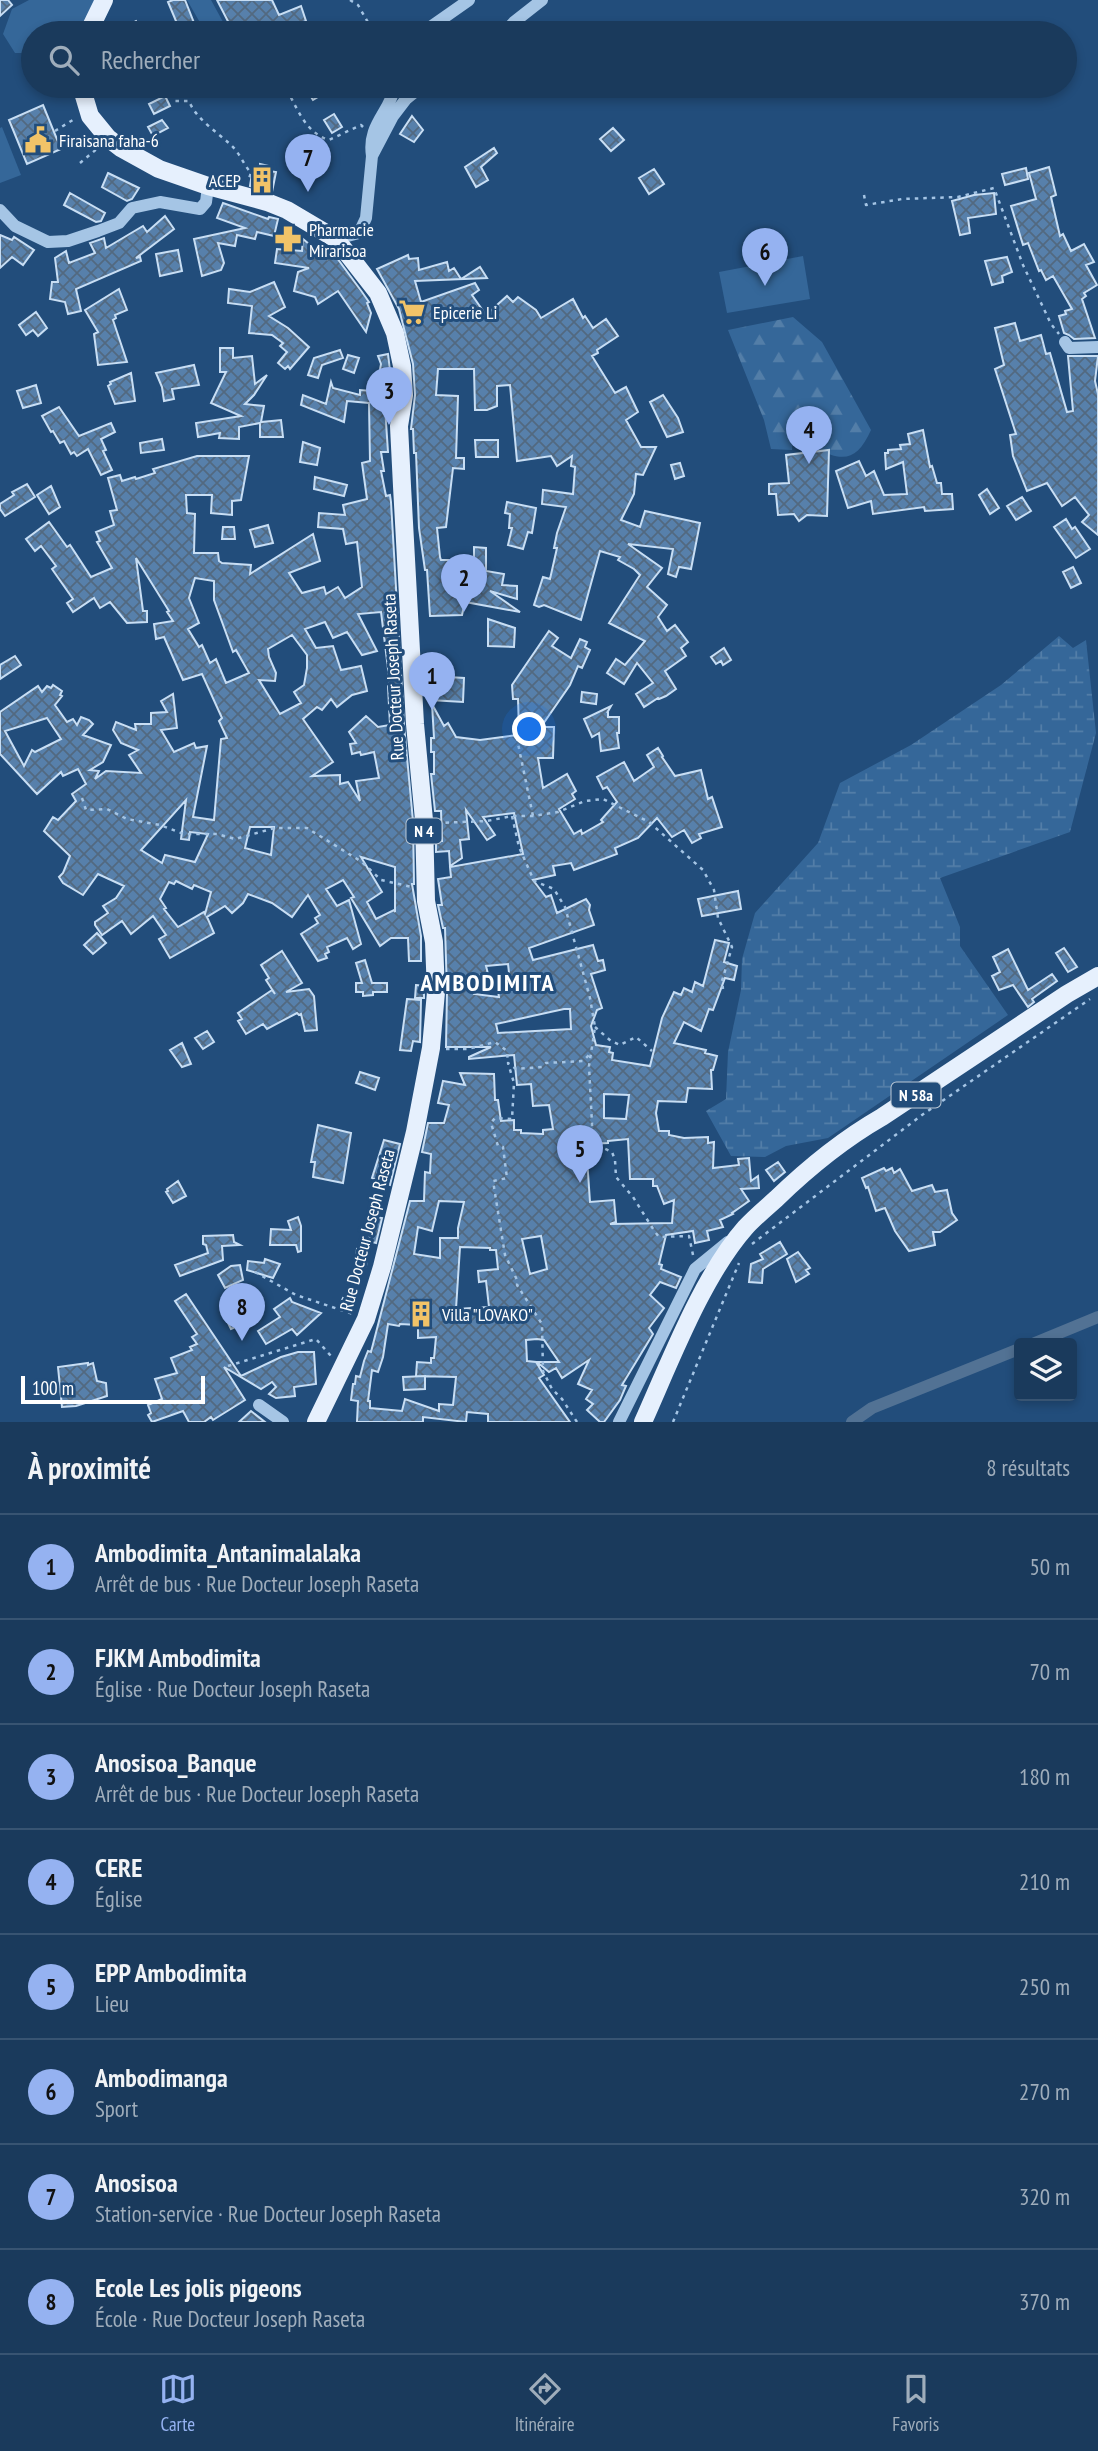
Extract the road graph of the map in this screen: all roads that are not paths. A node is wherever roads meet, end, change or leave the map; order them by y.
1 (104, 0) edge
2 (469, 0) edge
3 (542, 0) edge
4 (94, 21) edge
5 (439, 21) edge
6 (515, 21) edge
7 (85, 98) edge
8 (392, 98) edge
9 (407, 98) edge
10 (372, 156) junction
11 (208, 187) junction
12 (0, 210) edge
13 (336, 239) junction
14 (1065, 342) road end
15 (1098, 346) edge
16 (1098, 976) edge
17 (745, 1229) junction
18 (259, 1405) dead end
19 (283, 1422) edge
20 (316, 1422) edge
21 (619, 1422) edge
22 (643, 1422) edge

1 - 4 main road
2 - 5 street
3 - 6 street
7 - 11 main road, Rue Docteur Joseph Raseta / N 4
8 - 10 street
9 - 10 street
10 - 13 street
11 - 12 street
11 - 13 main road, Rue Docteur Joseph Raseta / N 4
13 - 20 main road, Rue Docteur Joseph Raseta / N 4
14 - 15 street
16 - 17 main road, N 58a
17 - 21 street
17 - 22 main road, N 58a
18 - 19 street

